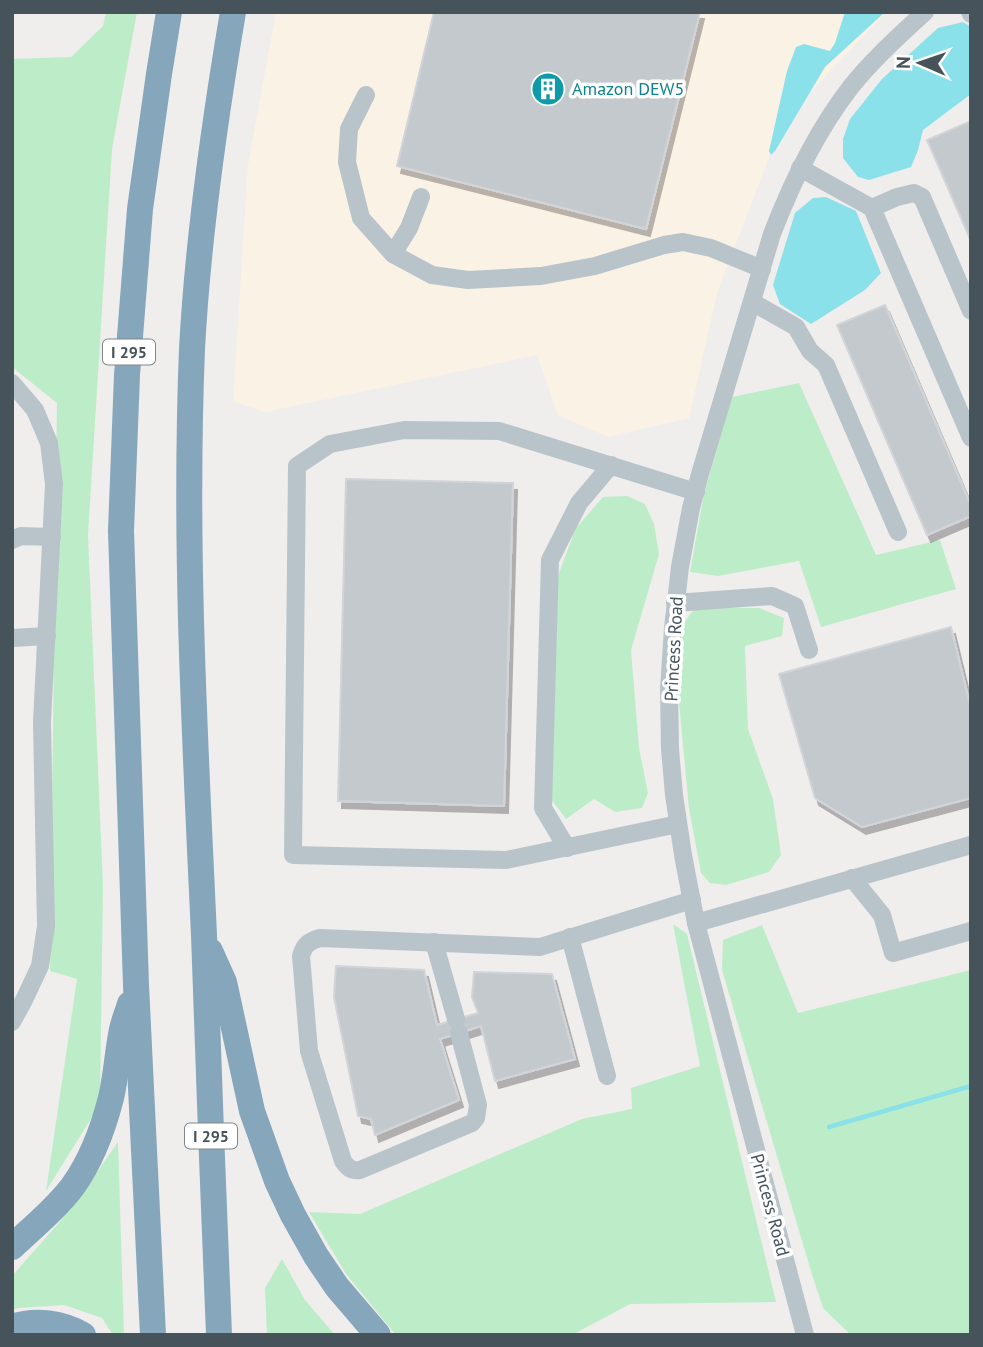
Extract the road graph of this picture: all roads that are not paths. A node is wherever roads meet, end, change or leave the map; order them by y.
1 (169, 12) edge
2 (233, 12) edge
3 (925, 12) edge
4 (366, 94) dead end
5 (800, 168) junction
6 (421, 197) dead end
7 (872, 208) junction
8 (393, 254) junction
9 (762, 269) junction
10 (751, 302) junction
11 (971, 311) edge
12 (12, 383) edge
13 (971, 438) edge
14 (611, 466) junction
15 (696, 492) junction
16 (898, 532) dead end
17 (52, 537) junction
18 (12, 540) edge
19 (676, 603) junction
20 (47, 636) junction
21 (12, 638) edge
22 (809, 650) dead end
23 (678, 824) junction
24 (971, 845) edge
25 (566, 848) junction
26 (852, 878) junction
27 (692, 900) junction
28 (696, 923) junction
29 (971, 931) edge
30 (204, 937) junction
31 (570, 937) junction
32 (434, 943) junction
33 (136, 985) junction
34 (12, 1022) edge
35 (607, 1076) dead end
36 (12, 1247) edge
37 (12, 1327) edge
38 (83, 1335) edge
39 (153, 1335) edge
40 (219, 1335) edge
41 (378, 1335) edge
42 (805, 1335) edge

1 - 33 highway, I 295
2 - 30 highway, I 295
3 - 5 street, Princess Road
4 - 8 street
5 - 7 street
5 - 9 street, Princess Road
6 - 8 street
7 - 11 street
7 - 13 street
8 - 9 street
9 - 10 street, Princess Road
10 - 15 street, Princess Road
10 - 16 street
12 - 17 street
14 - 15 street
14 - 25 street
14 - 25 street
15 - 19 street, Princess Road
17 - 18 street
17 - 20 street
19 - 22 street
19 - 23 street, Princess Road
20 - 21 street
20 - 34 street
23 - 25 street
23 - 27 street, Princess Road
24 - 26 street
26 - 28 street
26 - 29 street
27 - 28 street, Princess Road
27 - 31 street
28 - 42 street, Princess Road
30 - 40 highway, I 295
30 - 41 highway
31 - 32 street
31 - 35 street
32 - 32 street
33 - 36 highway
33 - 39 highway, I 295
37 - 38 highway

